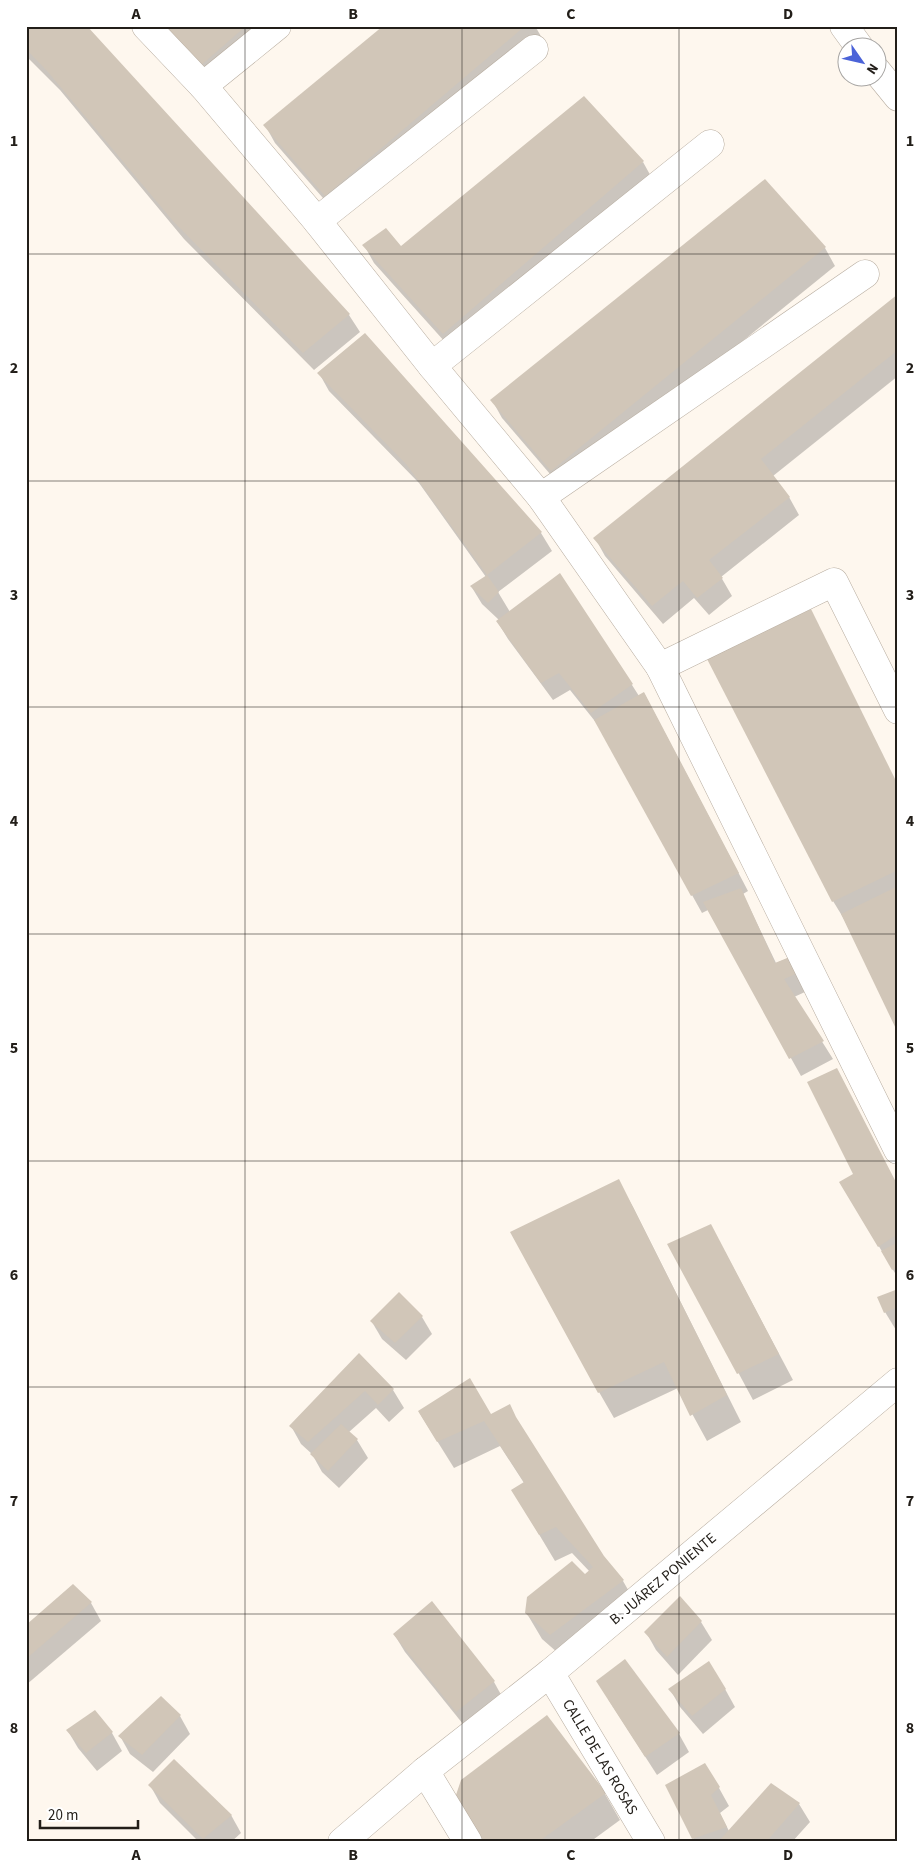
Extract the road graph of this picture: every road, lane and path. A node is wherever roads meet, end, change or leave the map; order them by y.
1 (146, 26) edge
2 (277, 26) edge
3 (844, 26) edge
4 (853, 38) edge
5 (534, 49) dead end
6 (886, 82) edge
7 (203, 86) junction
8 (898, 97) edge
9 (710, 144) dead end
10 (317, 221) junction
11 (865, 274) dead end
12 (432, 366) junction
13 (540, 497) junction
14 (660, 667) junction
15 (898, 710) edge
16 (898, 1150) edge
17 (898, 1382) edge
18 (550, 1673) junction
19 (425, 1770) junction
20 (342, 1842) edge
21 (468, 1842) edge
22 (650, 1842) edge

1 - 7 street
2 - 7 street
3 - 4 street
5 - 10 street
6 - 8 street
7 - 10 street
9 - 12 street
10 - 12 street
11 - 13 street
12 - 13 street
13 - 14 street
14 - 15 street
14 - 16 street
17 - 18 street, B. JUÁREZ PONIENTE
18 - 19 street, B. JUÁREZ PONIENTE
18 - 22 street, CALLE DE LAS ROSAS
19 - 20 street, B. JUÁREZ PONIENTE
19 - 21 street

